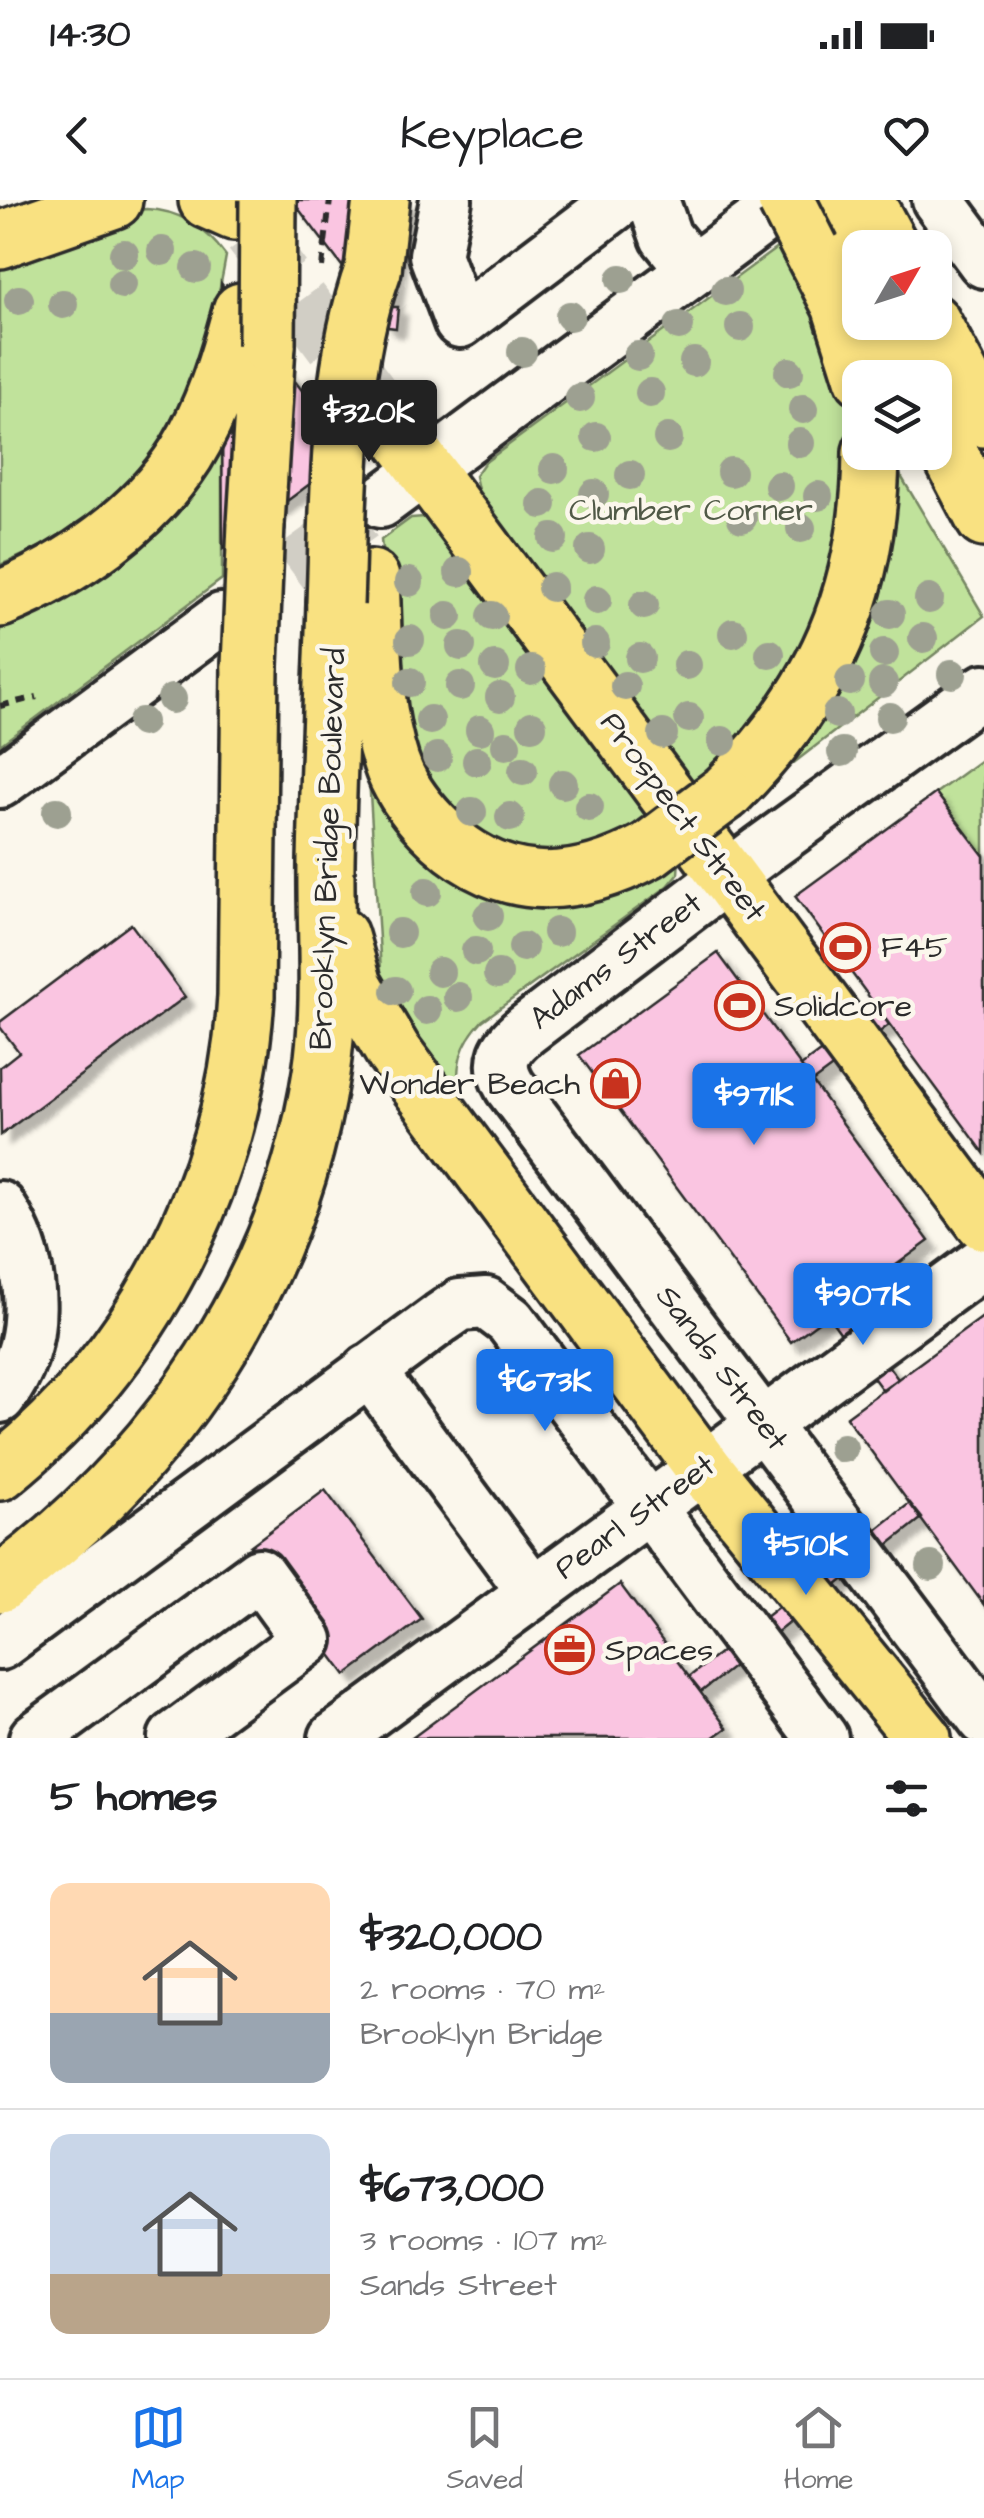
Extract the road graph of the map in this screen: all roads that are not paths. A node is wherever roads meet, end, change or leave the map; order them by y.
1 (114, 200) edge
2 (381, 200) edge
3 (446, 200) edge
4 (621, 200) edge
5 (652, 200) edge
6 (938, 200) edge
7 (239, 202) edge
8 (831, 218) edge
9 (0, 240) edge
10 (842, 242) edge
11 (984, 262) edge
12 (693, 270) junction
13 (942, 340) edge
14 (857, 360) edge
15 (382, 411) tunnel mouth
16 (984, 419) edge
17 (952, 457) edge
18 (425, 468) junction
19 (870, 470) edge
20 (381, 502) tunnel mouth
21 (984, 519) edge
22 (353, 591) junction
23 (0, 599) edge
24 (221, 619) tunnel mouth
25 (984, 690) edge
26 (0, 782) edge
27 (326, 863) junction
28 (728, 876) junction
29 (501, 1064) joint
30 (0, 1208) edge
31 (984, 1222) edge
32 (984, 1262) edge
33 (369, 1370) junction
34 (0, 1398) edge
35 (763, 1424) junction
36 (704, 1467) junction
37 (0, 1472) edge
38 (648, 1507) junction
39 (0, 1584) edge
40 (534, 1592) junction
41 (0, 1644) edge
42 (984, 1719) edge
43 (35, 1738) edge
44 (174, 1738) edge
45 (336, 1738) edge
46 (822, 1738) edge
47 (923, 1738) edge

1 - 9 main road
2 - 22 main road, bridge
3 - 4 street
5 - 12 street
6 - 11 street
7 - 23 main road
7 - 37 main road, bridge
8 - 10 main road
8 - 12 street
8 - 14 main road
12 - 18 street
13 - 16 main road
15 - 18 main road, Prospect Street
17 - 21 main road
18 - 20 street
18 - 28 main road, Prospect Street
19 - 22 main road, bridge
22 - 27 main road, Brooklyn Bridge Boulevard
24 - 26 street
25 - 28 street, Adams Street
27 - 36 main road
27 - 39 main road, Brooklyn Bridge Boulevard
28 - 29 street, Adams Street
28 - 31 main road, Prospect Street
29 - 35 street, Sands Street
30 - 34 street
32 - 35 street, Pearl Street
33 - 38 street
33 - 40 street
33 - 41 street
35 - 36 street, Pearl Street
35 - 42 street, Sands Street
36 - 38 street, Pearl Street
36 - 47 main road
38 - 40 street, Pearl Street
38 - 46 street
40 - 45 street, Pearl Street
43 - 44 street

